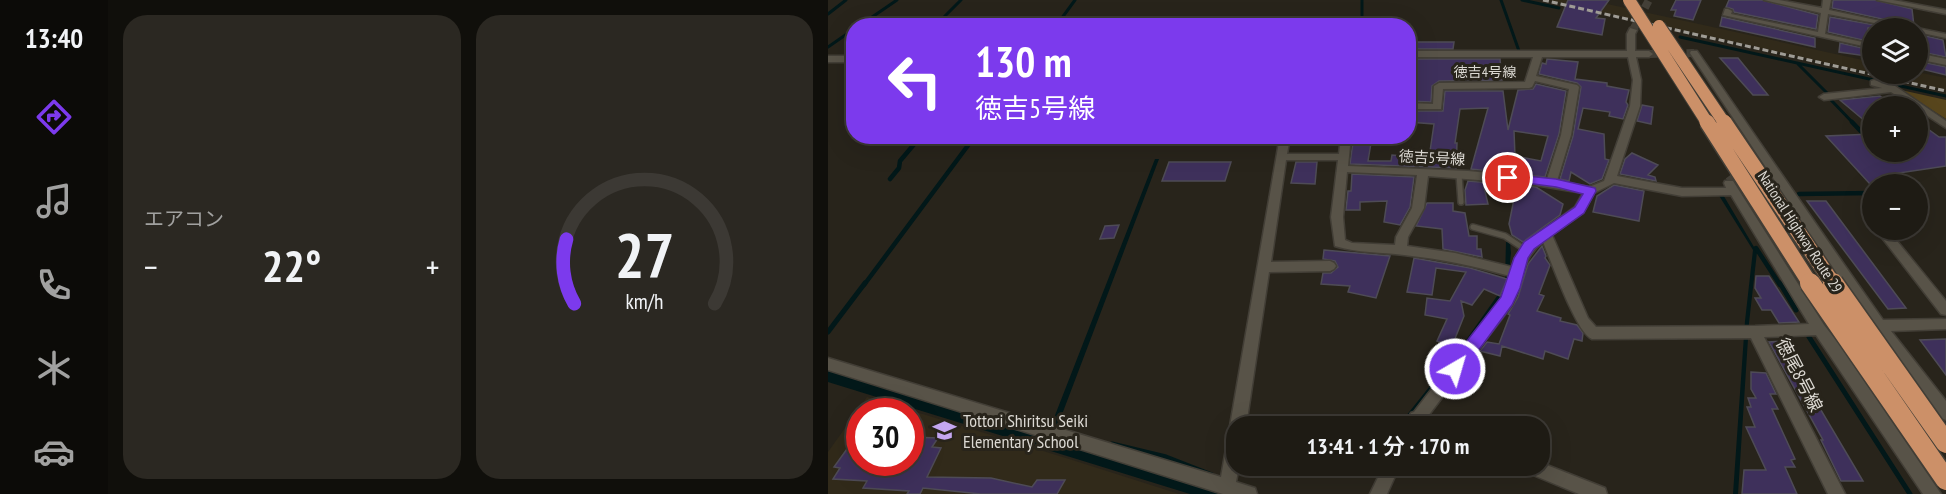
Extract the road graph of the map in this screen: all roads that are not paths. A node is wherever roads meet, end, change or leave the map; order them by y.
1 (1629, 0) edge
2 (1641, 0) edge
3 (1768, 0) edge
4 (1827, 0) edge
5 (1881, 0) edge
6 (1728, 11) dead end
7 (1825, 12) junction
8 (1946, 12) edge
9 (1862, 22) edge
10 (1634, 30) tunnel mouth
11 (1928, 32) edge
12 (1821, 36) junction
13 (1946, 36) edge
14 (1862, 44) edge
15 (1631, 53) junction
16 (1694, 53) dead end
17 (1416, 54) edge
18 (1538, 54) junction
19 (1649, 54) tunnel mouth
20 (1928, 58) edge
21 (828, 59) edge
22 (846, 59) edge
23 (1946, 62) edge
24 (1531, 78) junction
25 (1877, 84) edge
26 (1894, 89) junction
27 (1824, 98) dead end
28 (1416, 106) edge
29 (1946, 124) edge
30 (1284, 144) edge
31 (1345, 144) edge
32 (1282, 157) junction
33 (1344, 163) junction
34 (1423, 173) junction
35 (1459, 175) junction
36 (1612, 179) junction
37 (1551, 183) junction
38 (1590, 191) junction
39 (1461, 202) dead end
40 (1473, 227) dead end
41 (1545, 233) junction
42 (1890, 240) edge
43 (1401, 250) junction
44 (1526, 250) junction
45 (1330, 266) dead end
46 (1264, 267) junction
47 (1516, 273) junction
48 (1946, 310) edge
49 (1946, 324) edge
50 (1880, 326) junction
51 (1819, 329) junction
52 (1755, 332) junction
53 (828, 364) edge
54 (1946, 413) edge
55 (1240, 416) edge
56 (1419, 416) edge
57 (1946, 443) edge
58 (1550, 474) edge
59 (1229, 476) edge
60 (1387, 476) edge
61 (1946, 480) edge
62 (1227, 487) junction
63 (1249, 494) edge
64 (1378, 494) edge
65 (1599, 494) edge
66 (1837, 494) edge
67 (1933, 494) edge

1 - 61 highway, National Highway Route 29, bridge
2 - 57 highway, National Highway Route 29, bridge
3 - 7 street
4 - 7 street
5 - 8 street
6 - 12 street
7 - 9 street
7 - 12 street
10 - 15 street
11 - 13 street
12 - 14 street
15 - 18 street
15 - 19 street
15 - 36 street
16 - 50 street
17 - 18 street
18 - 24 street, 徳吉4号線
20 - 23 street
21 - 22 street
24 - 28 street, 徳吉4号線
24 - 37 street
25 - 26 street
26 - 27 street
26 - 29 street
30 - 32 street
31 - 33 street
32 - 33 street, 徳吉5号線
32 - 46 street
33 - 34 street, 徳吉5号線
33 - 43 street
34 - 35 street, 徳吉5号線
34 - 43 street
35 - 37 street, 徳吉5号線
35 - 39 lane
36 - 38 street
36 - 51 street
37 - 38 street, 徳吉5号線
38 - 41 street
40 - 44 lane
41 - 44 street
41 - 52 street
42 - 48 street
43 - 47 street
44 - 47 street
45 - 46 street
46 - 55 street
47 - 56 street
49 - 50 street
50 - 54 street
51 - 52 street, 徳尾8号線
51 - 67 street
52 - 66 street, 徳尾8号線
53 - 62 street
58 - 65 street
59 - 62 street
60 - 64 street
62 - 63 street

